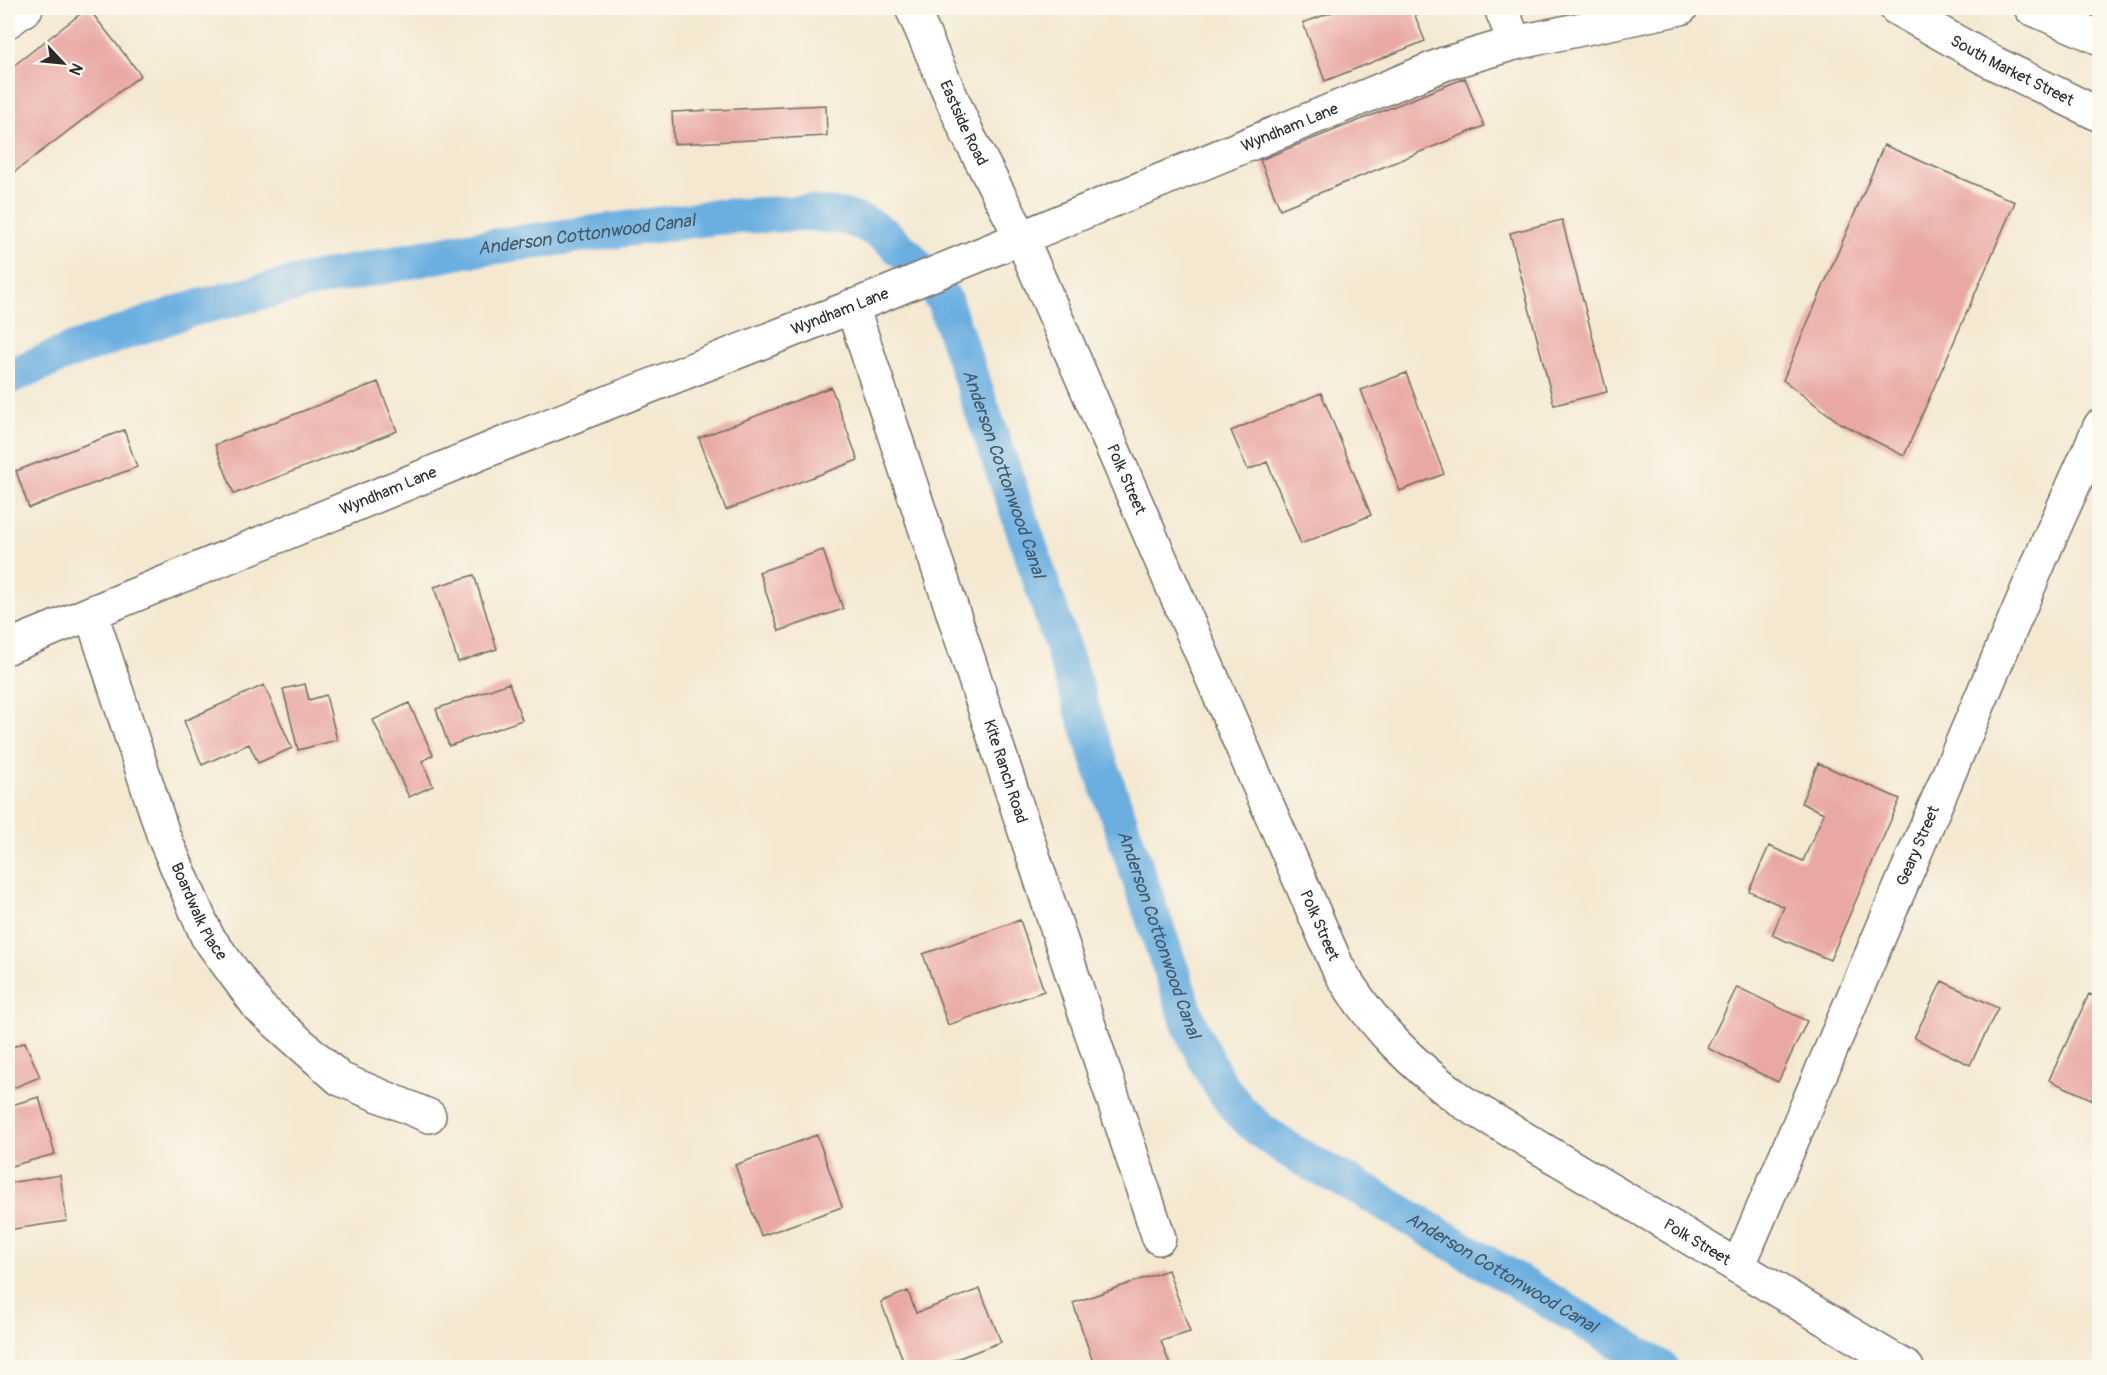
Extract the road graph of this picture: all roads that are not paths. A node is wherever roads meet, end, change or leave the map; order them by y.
1 (26, 8) edge
2 (912, 8) edge
3 (1501, 8) edge
4 (1682, 8) edge
5 (1896, 8) edge
6 (2031, 8) edge
7 (8, 21) edge
8 (2100, 38) edge
9 (1515, 43) junction
10 (2100, 115) edge
11 (1021, 237) junction
12 (867, 300) junction
13 (2100, 426) edge
14 (91, 613) junction
15 (8, 646) edge
16 (429, 1116) dead end
17 (1159, 1238) dead end
18 (1738, 1267) junction
19 (1907, 1368) edge

1 - 7 street
2 - 11 street, Eastside Road
3 - 9 street
4 - 9 street, Wyndham Lane
5 - 10 street, South Market Street
6 - 8 street
9 - 11 street, Wyndham Lane
11 - 12 street, Wyndham Lane
11 - 18 street, Polk Street
12 - 14 street, Wyndham Lane
12 - 17 street, Kite Ranch Road
13 - 18 street, Geary Street
14 - 15 street, Wyndham Lane
14 - 16 street, Boardwalk Place
18 - 19 street, Polk Street

